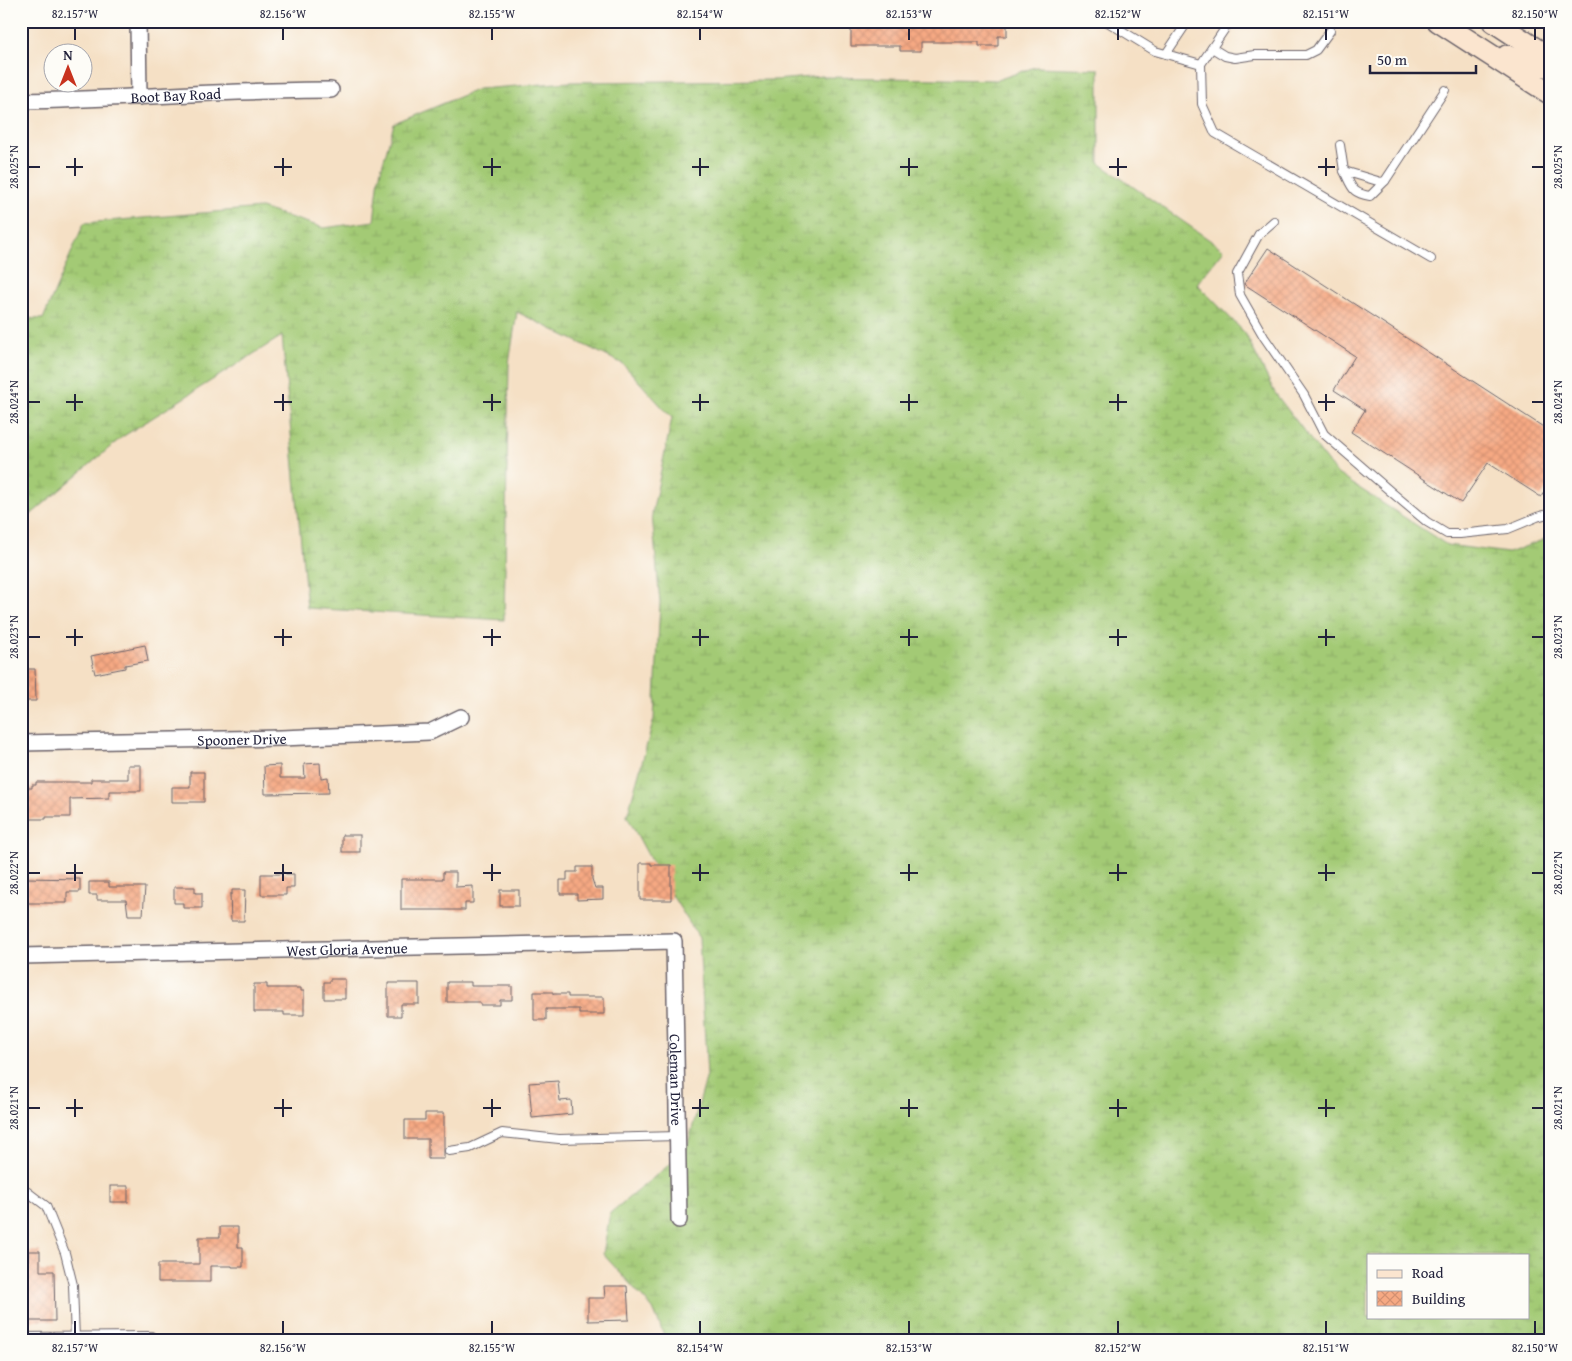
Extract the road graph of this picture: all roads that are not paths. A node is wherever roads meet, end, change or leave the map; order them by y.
1 (138, 21) edge
2 (1106, 21) edge
3 (1188, 21) edge
4 (1230, 21) edge
5 (1438, 21) edge
6 (1493, 21) edge
7 (1330, 31) dead end
8 (1469, 41) junction
9 (1212, 48) junction
10 (1166, 54) junction
11 (1551, 58) edge
12 (1202, 64) junction
13 (1551, 66) edge
14 (331, 90) dead end
15 (1445, 90) dead end
16 (1548, 90) edge
17 (139, 97) junction
18 (21, 101) edge
19 (1340, 145) dead end
20 (1344, 171) junction
21 (1385, 181) junction
22 (1274, 221) dead end
23 (1431, 259) dead end
24 (1551, 513) edge
25 (461, 717) dead end
26 (21, 743) edge
27 (674, 941) joint
28 (21, 956) edge
29 (678, 1136) junction
30 (450, 1150) dead end
31 (21, 1187) edge
32 (679, 1220) dead end
33 (21, 1337) edge
34 (74, 1338) edge
35 (155, 1340) edge

1 - 17 street
2 - 10 lane
3 - 10 lane
4 - 9 lane
5 - 8 main road
6 - 11 main road
7 - 9 lane
8 - 13 main road
8 - 16 main road
9 - 12 lane
10 - 12 lane
12 - 23 lane
14 - 17 street, Boot Bay Road
15 - 21 lane
17 - 18 street, Boot Bay Road
19 - 20 lane
20 - 21 lane
20 - 21 lane
22 - 24 lane
25 - 26 street, Spooner Drive
27 - 28 street, West Gloria Avenue
27 - 29 street, Coleman Drive
29 - 30 lane
29 - 32 street, Coleman Drive
31 - 34 lane
33 - 34 lane
34 - 35 lane

